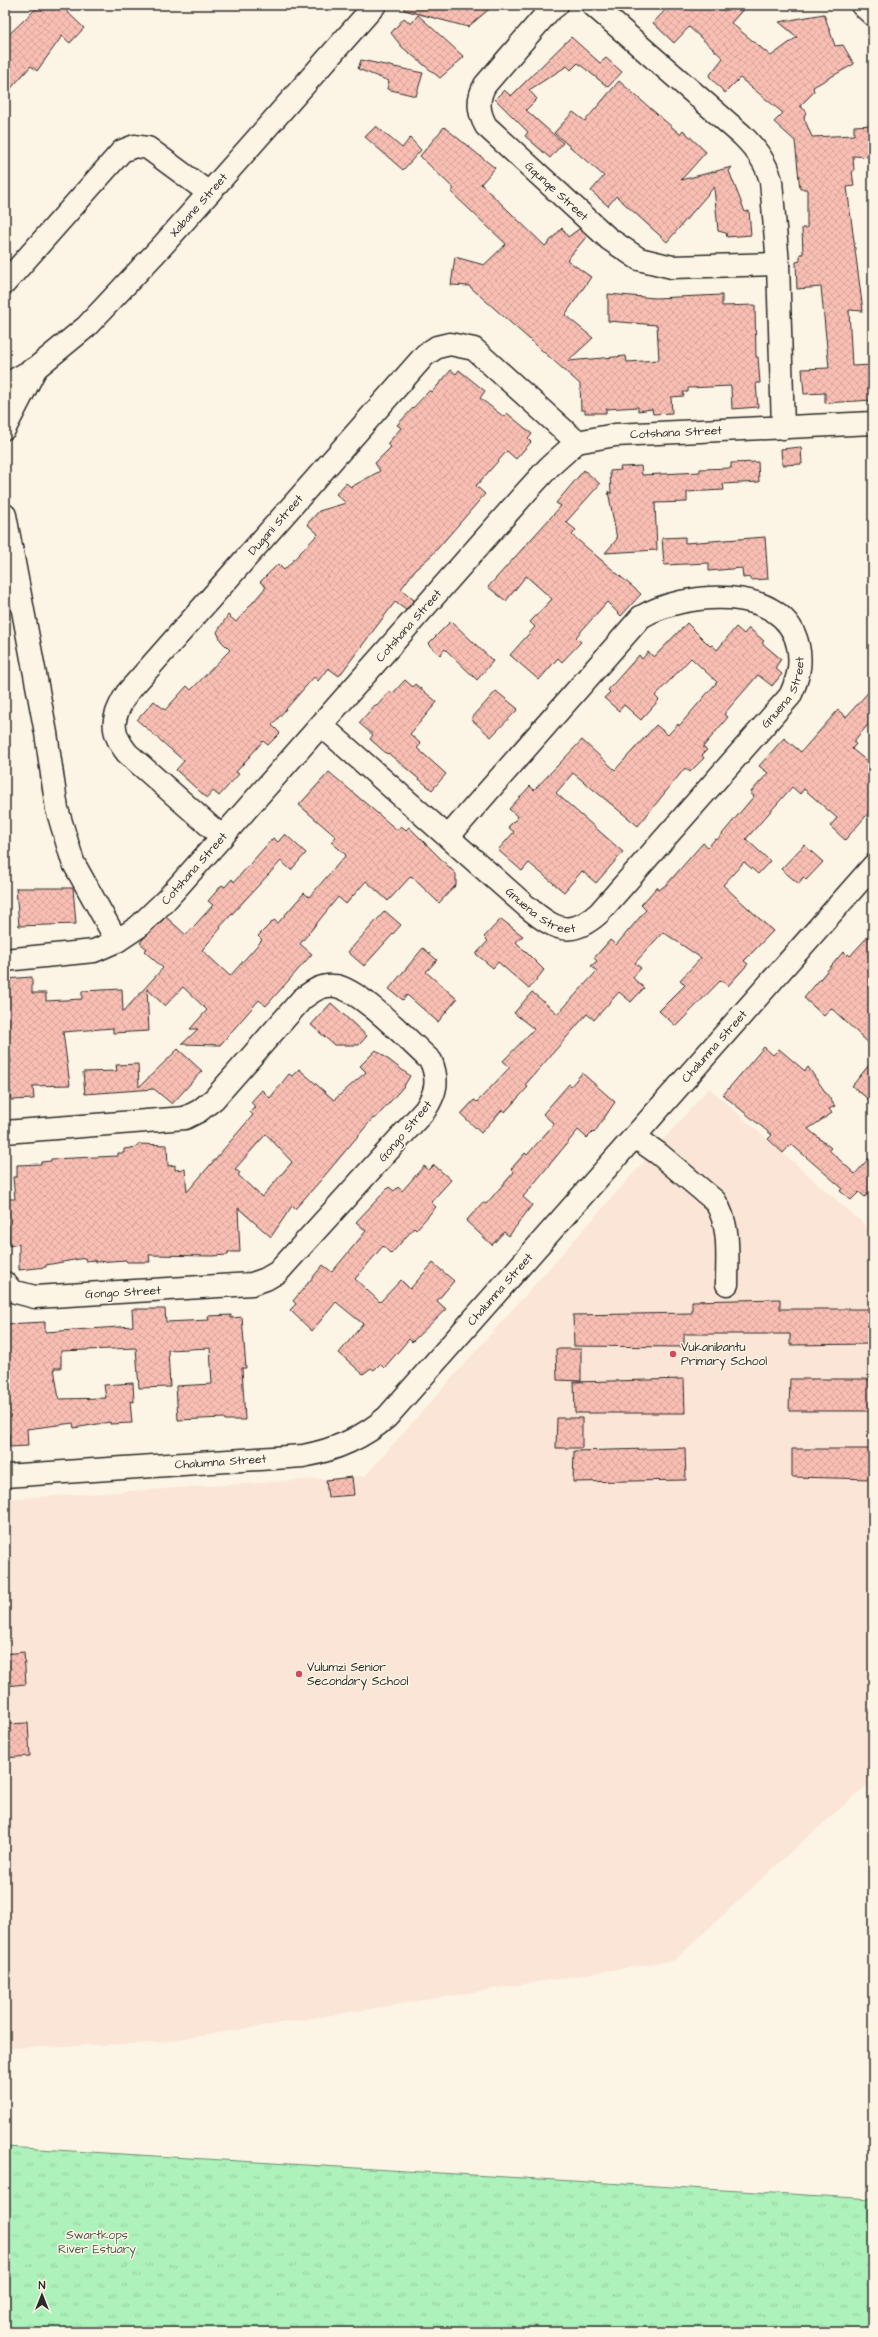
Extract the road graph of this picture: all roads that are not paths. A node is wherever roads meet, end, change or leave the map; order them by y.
1 (375, 5) edge
2 (557, 5) edge
3 (593, 5) edge
4 (862, 5) edge
5 (873, 15) edge
6 (209, 193) junction
7 (778, 264) junction
8 (5, 283) edge
9 (36, 368) junction
10 (5, 385) edge
11 (873, 423) edge
12 (5, 428) edge
13 (783, 428) junction
14 (577, 442) junction
15 (5, 515) edge
16 (321, 725) junction
17 (222, 837) junction
18 (448, 837) junction
19 (873, 866) edge
20 (117, 941) junction
21 (5, 960) edge
22 (5, 1132) edge
23 (634, 1137) junction
24 (5, 1283) edge
25 (727, 1284) dead end
26 (5, 1476) edge

1 - 6 street, Xabane Street
2 - 7 street, Gqunqe Street
3 - 7 street
4 - 5 street
6 - 8 street
6 - 9 street, Xabane Street
7 - 13 street
9 - 10 street, Xabane Street
9 - 12 street
11 - 13 street, Cotshana Street
13 - 14 street, Cotshana Street
14 - 16 street, Cotshana Street
14 - 17 street, Dugani Street
15 - 20 street
16 - 17 street, Cotshana Street
16 - 18 street, Gnuena Street
17 - 20 street, Cotshana Street
18 - 18 street, Gnuena Street
19 - 23 street, Chalumna Street
20 - 21 street, Cotshana Street
22 - 24 street, Gongo Street
23 - 25 street
23 - 26 street, Chalumna Street

